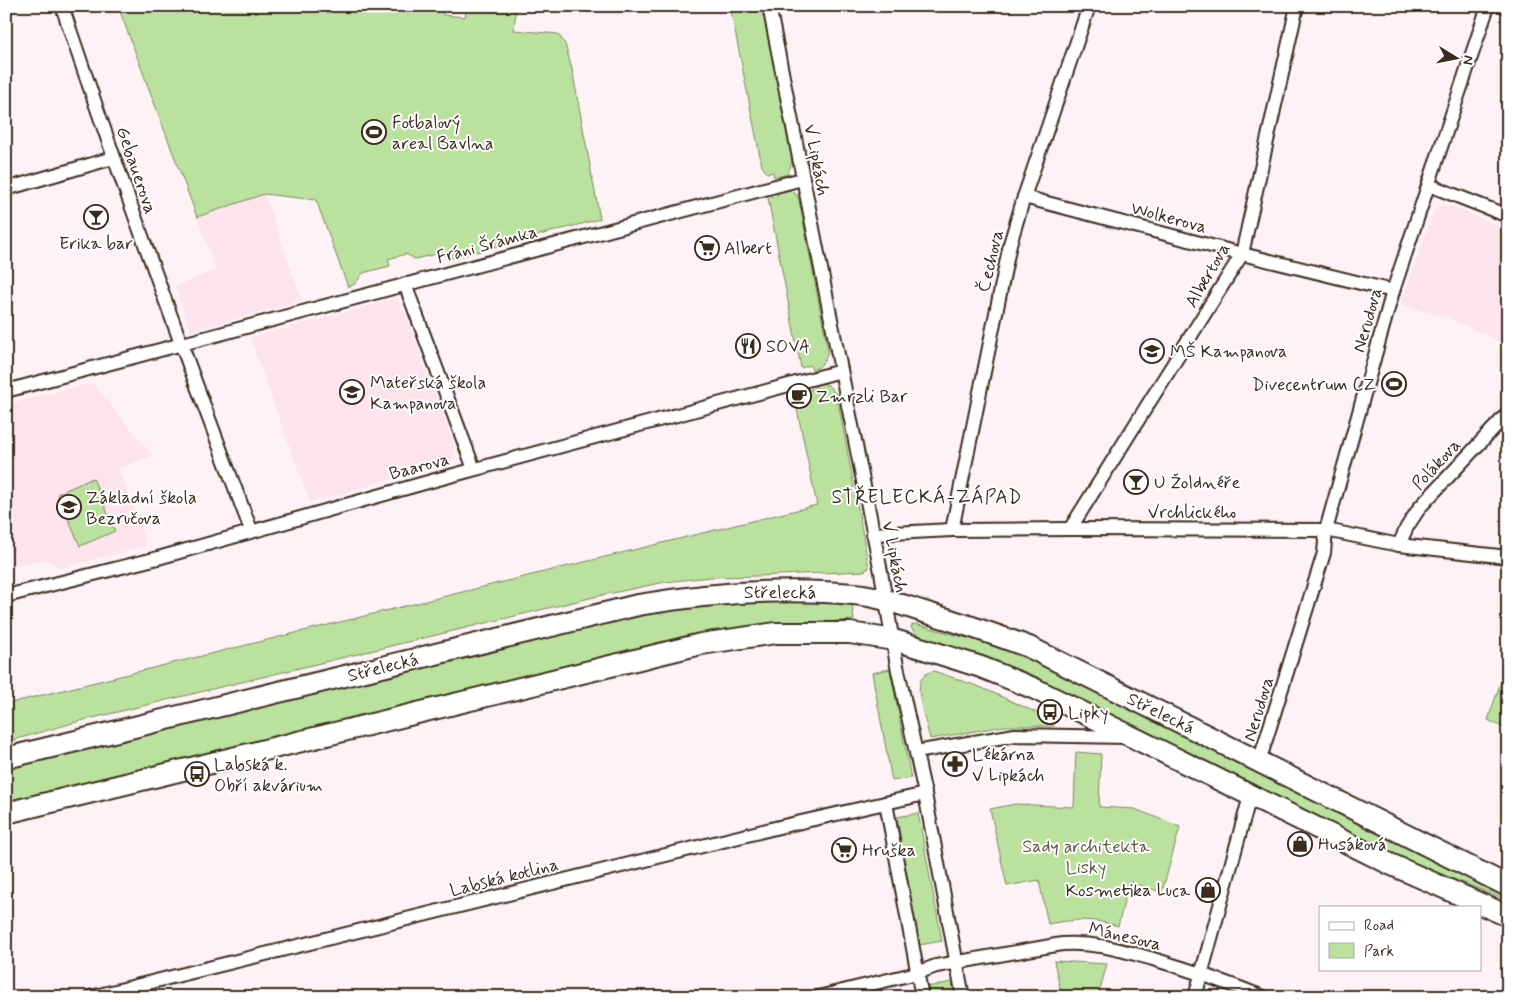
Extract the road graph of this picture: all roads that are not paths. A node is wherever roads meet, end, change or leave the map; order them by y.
1 (62, 6) edge
2 (769, 6) edge
3 (1089, 6) edge
4 (1297, 6) edge
5 (1488, 6) edge
6 (113, 158) junction
7 (802, 179) junction
8 (1429, 185) junction
9 (6, 189) edge
10 (1024, 197) junction
11 (1508, 216) edge
12 (1242, 254) junction
13 (405, 284) junction
14 (1393, 291) junction
15 (181, 345) junction
16 (841, 371) junction
17 (6, 391) edge
18 (1508, 413) edge
19 (474, 469) junction
20 (1070, 529) junction
21 (251, 530) junction
22 (952, 530) junction
23 (1326, 530) junction
24 (873, 534) junction
25 (1399, 545) junction
26 (1508, 557) edge
27 (6, 596) edge
28 (885, 600) junction
29 (894, 640) junction
30 (1134, 738) junction
31 (916, 752) junction
32 (6, 758) edge
33 (1259, 762) junction
34 (925, 794) junction
35 (1250, 796) junction
36 (886, 803) junction
37 (6, 813) edge
38 (1508, 886) edge
39 (1508, 916) edge
40 (956, 962) junction
41 (917, 973) junction
42 (1202, 974) junction
43 (91, 997) edge
44 (818, 997) edge
45 (922, 997) edge
46 (963, 997) edge
47 (1195, 997) edge
48 (1262, 997) edge

1 - 6 street, Gebauerova
2 - 7 street, V Lipkách
3 - 10 street, Čechova
4 - 12 street, Albertova
5 - 8 street, Nerudova
6 - 9 street
6 - 15 street, Gebauerova
7 - 13 street, Fráni Šrámka
7 - 16 street, V Lipkách
8 - 11 street
8 - 14 street, Nerudova
10 - 12 street, Wolkerova
10 - 22 street, Čechova
12 - 14 street, Wolkerova
12 - 20 street, Albertova
13 - 15 street, Fráni Šrámka
13 - 19 street
14 - 23 street, Nerudova
15 - 17 street
15 - 21 street, Gebauerova
16 - 19 street, Baarova
16 - 24 street, V Lipkách
18 - 25 street, Polákova
19 - 21 street, Baarova
20 - 22 street, Vrchlického
20 - 23 street, Vrchlického
21 - 27 street, Baarova
22 - 24 street, Vrchlického
23 - 25 street, Vrchlického
23 - 33 street, Nerudova
24 - 28 street, V Lipkách
25 - 26 street, Vrchlického
28 - 29 street, V Lipkách
28 - 32 main road, Střelecká
28 - 33 main road, Střelecká
29 - 30 main road, Střelecká
29 - 31 street, V Lipkách
29 - 37 main road, Střelecká
30 - 31 street, Střelecká
30 - 35 main road, Střelecká
31 - 34 street, V Lipkách
33 - 38 main road, Střelecká
34 - 36 street, Labská kotlina
34 - 40 street, V Lipkách
35 - 39 main road, Střelecká
35 - 42 street
36 - 41 street
36 - 43 street, Labská kotlina
40 - 41 street, Mánesova
40 - 42 street, Mánesova
40 - 46 street, V Lipkách
41 - 44 street
41 - 45 street
42 - 47 street
42 - 48 street, Mánesova

